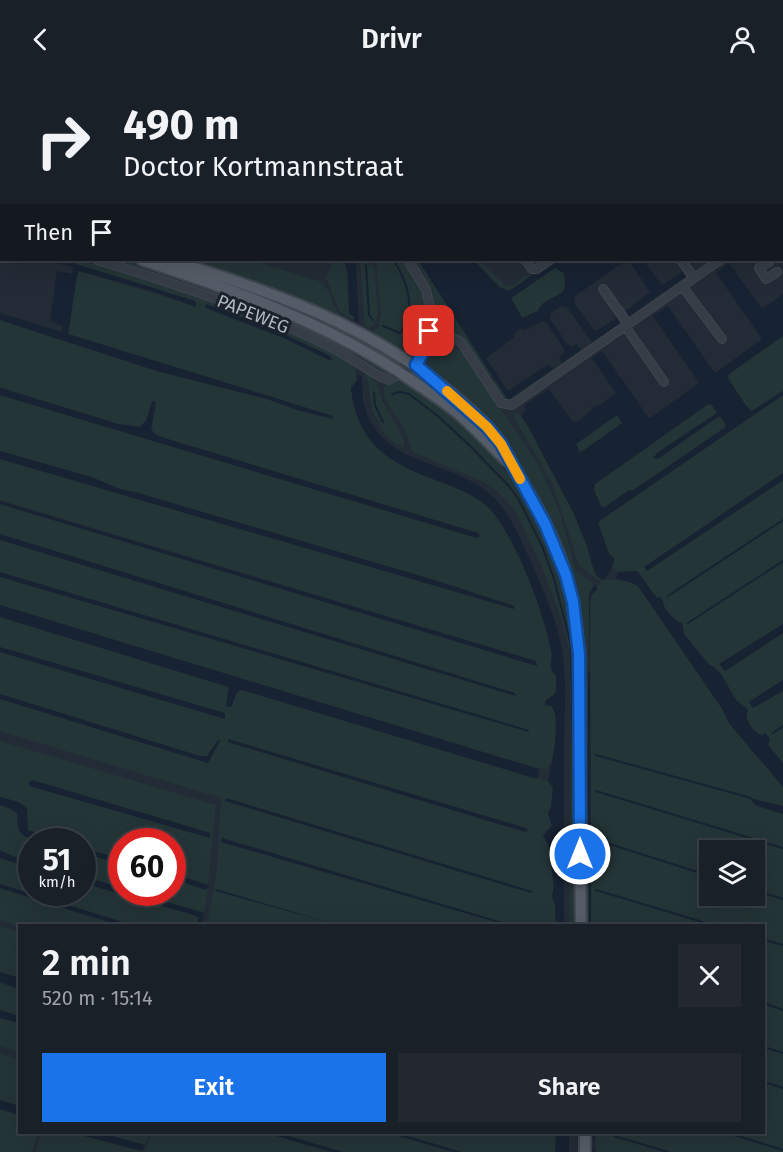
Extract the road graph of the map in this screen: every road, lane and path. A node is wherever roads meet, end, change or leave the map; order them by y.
1 (99, 261) edge
2 (145, 261) edge
3 (172, 261) edge
4 (409, 261) edge
5 (526, 261) edge
6 (549, 261) edge
7 (682, 261) edge
8 (719, 261) edge
9 (769, 261) edge
10 (777, 272) dead end
11 (694, 278) junction
12 (682, 286) junction
13 (603, 289) dead end
14 (626, 325) junction
15 (429, 331) junction
16 (722, 339) dead end
17 (406, 358) junction
18 (416, 365) junction
19 (400, 373) junction
20 (664, 382) dead end
21 (513, 468) junction
22 (581, 924) edge
23 (585, 1134) edge
24 (585, 1152) edge

1 - 19 street, PAPEWEG
2 - 19 main road
3 - 17 main road
4 - 15 street
5 - 6 street
7 - 11 street
8 - 11 street
9 - 10 street
11 - 12 street
12 - 14 street
12 - 16 street
13 - 14 street
14 - 15 street
14 - 20 street
15 - 17 street
15 - 18 street
17 - 18 main road
17 - 19 street
18 - 19 street
18 - 21 main road
19 - 21 main road
21 - 22 main road
23 - 24 main road

